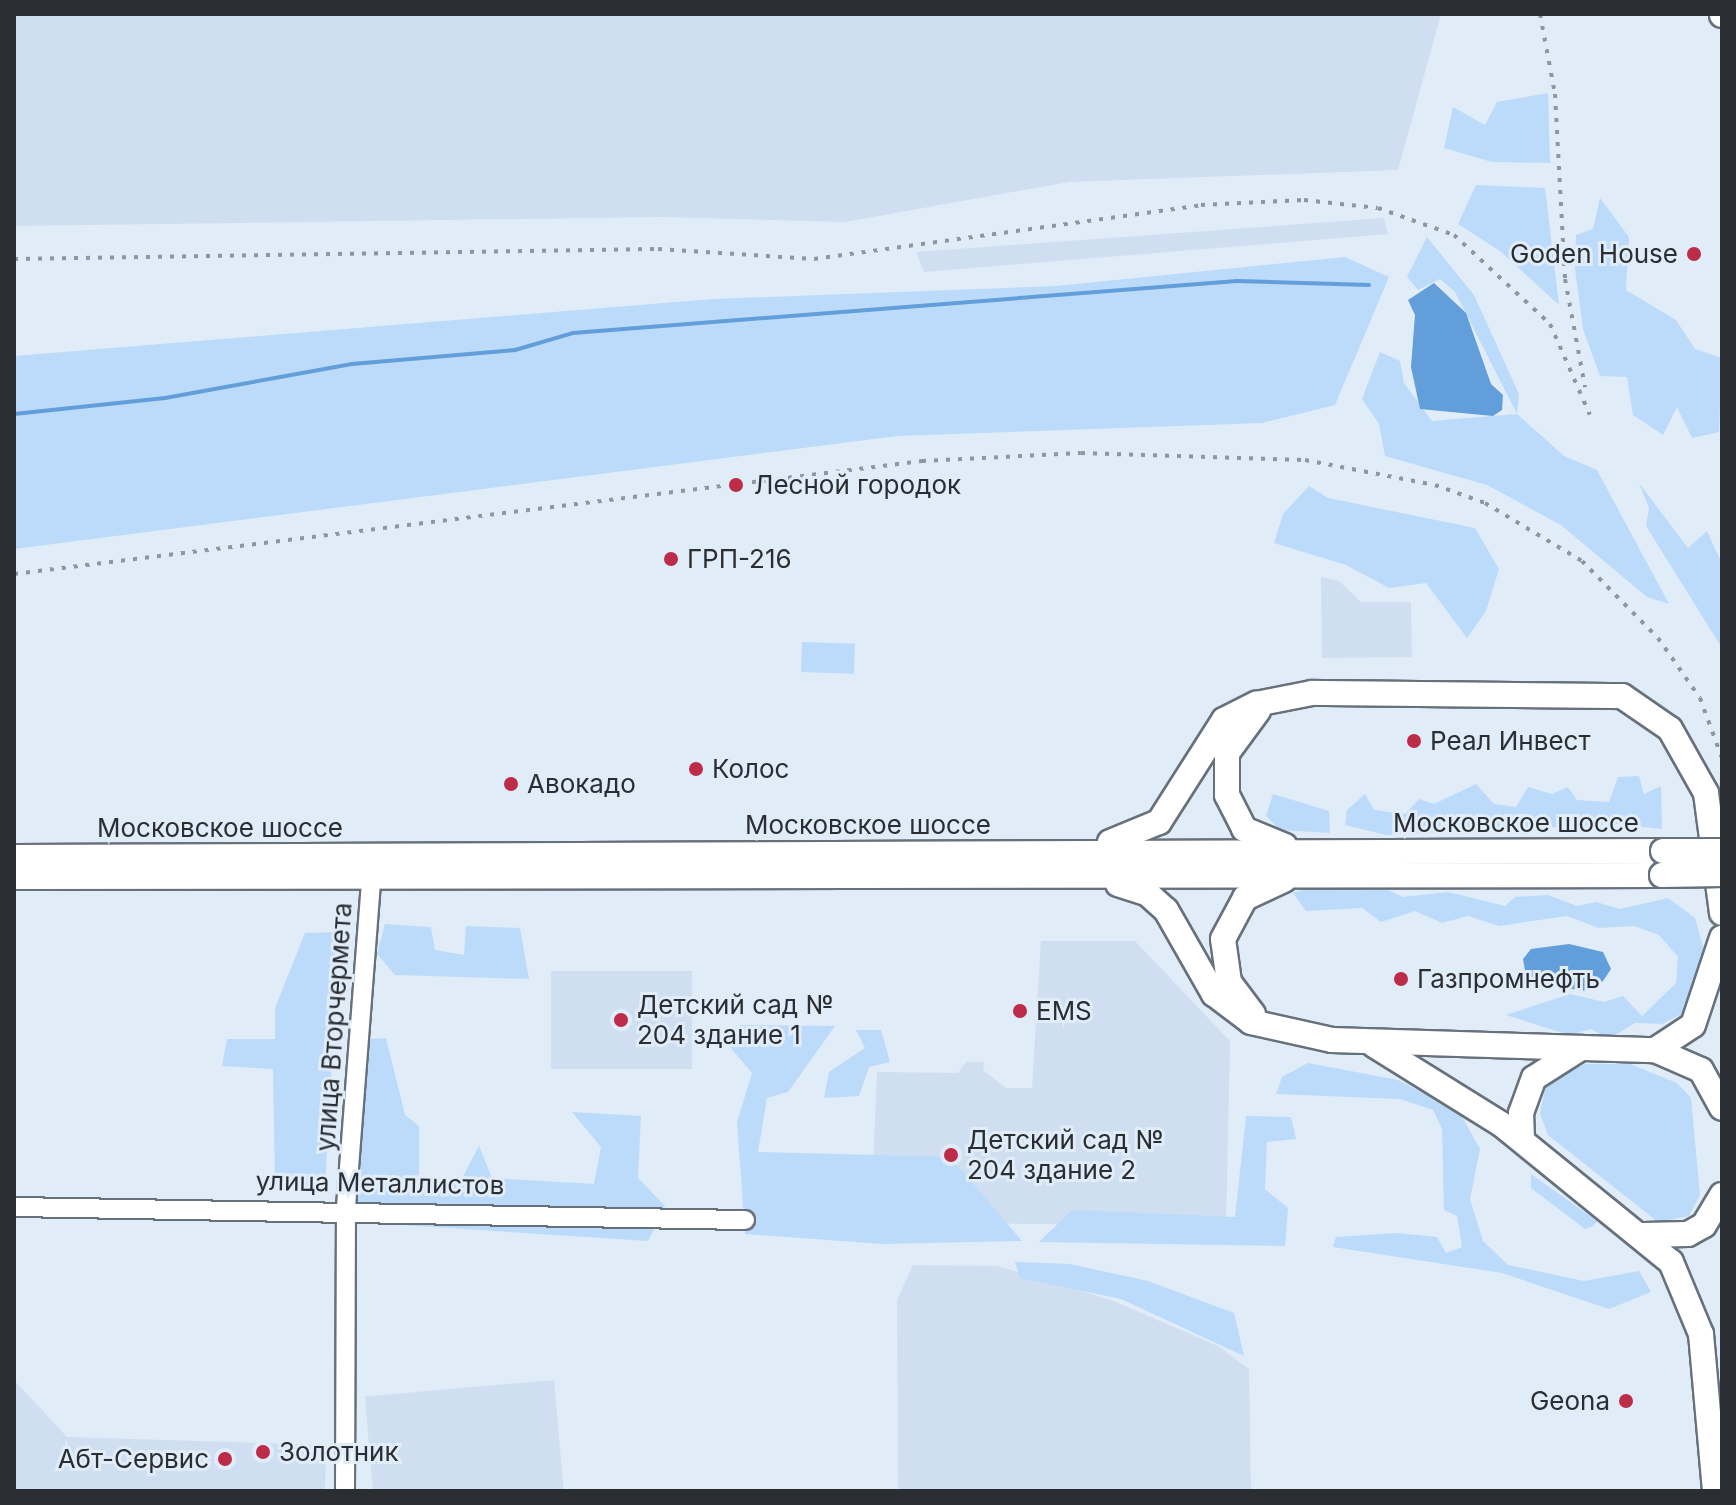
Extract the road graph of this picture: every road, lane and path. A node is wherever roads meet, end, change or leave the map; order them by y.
1 (1271, 701) junction
2 (1722, 851) edge
3 (14, 857) edge
4 (1326, 863) junction
5 (1662, 863) junction
6 (1037, 864) junction
7 (372, 867) junction
8 (1722, 874) edge
9 (14, 877) edge
10 (1722, 913) edge
11 (1722, 938) edge
12 (1264, 1025) junction
13 (1364, 1041) junction
14 (1582, 1047) junction
15 (1655, 1050) junction
16 (1722, 1108) edge
17 (1522, 1140) junction
18 (1722, 1195) edge
19 (14, 1207) edge
20 (346, 1207) junction
21 (745, 1220) dead end
22 (1644, 1235) junction
23 (345, 1491) edge
24 (1715, 1491) edge

1 - 4 main road
1 - 6 main road
1 - 10 main road
2 - 5 main road, Московское шоссе, bridge
3 - 7 main road, Московское шоссе
4 - 5 main road, Московское шоссе
4 - 6 main road, Московское шоссе
4 - 12 main road
5 - 8 main road, Московское шоссе, bridge
6 - 7 main road, Московское шоссе
6 - 12 main road
7 - 9 main road, Московское шоссе
7 - 20 street, улица Вторчермета
11 - 15 main road
12 - 13 main road
13 - 14 main road
13 - 17 main road
14 - 15 main road
14 - 17 main road
15 - 16 main road
17 - 22 main road
18 - 22 main road
19 - 20 street, улица Металлистов
20 - 21 street, улица Металлистов
20 - 23 street, улица Вторчермета
22 - 24 main road

